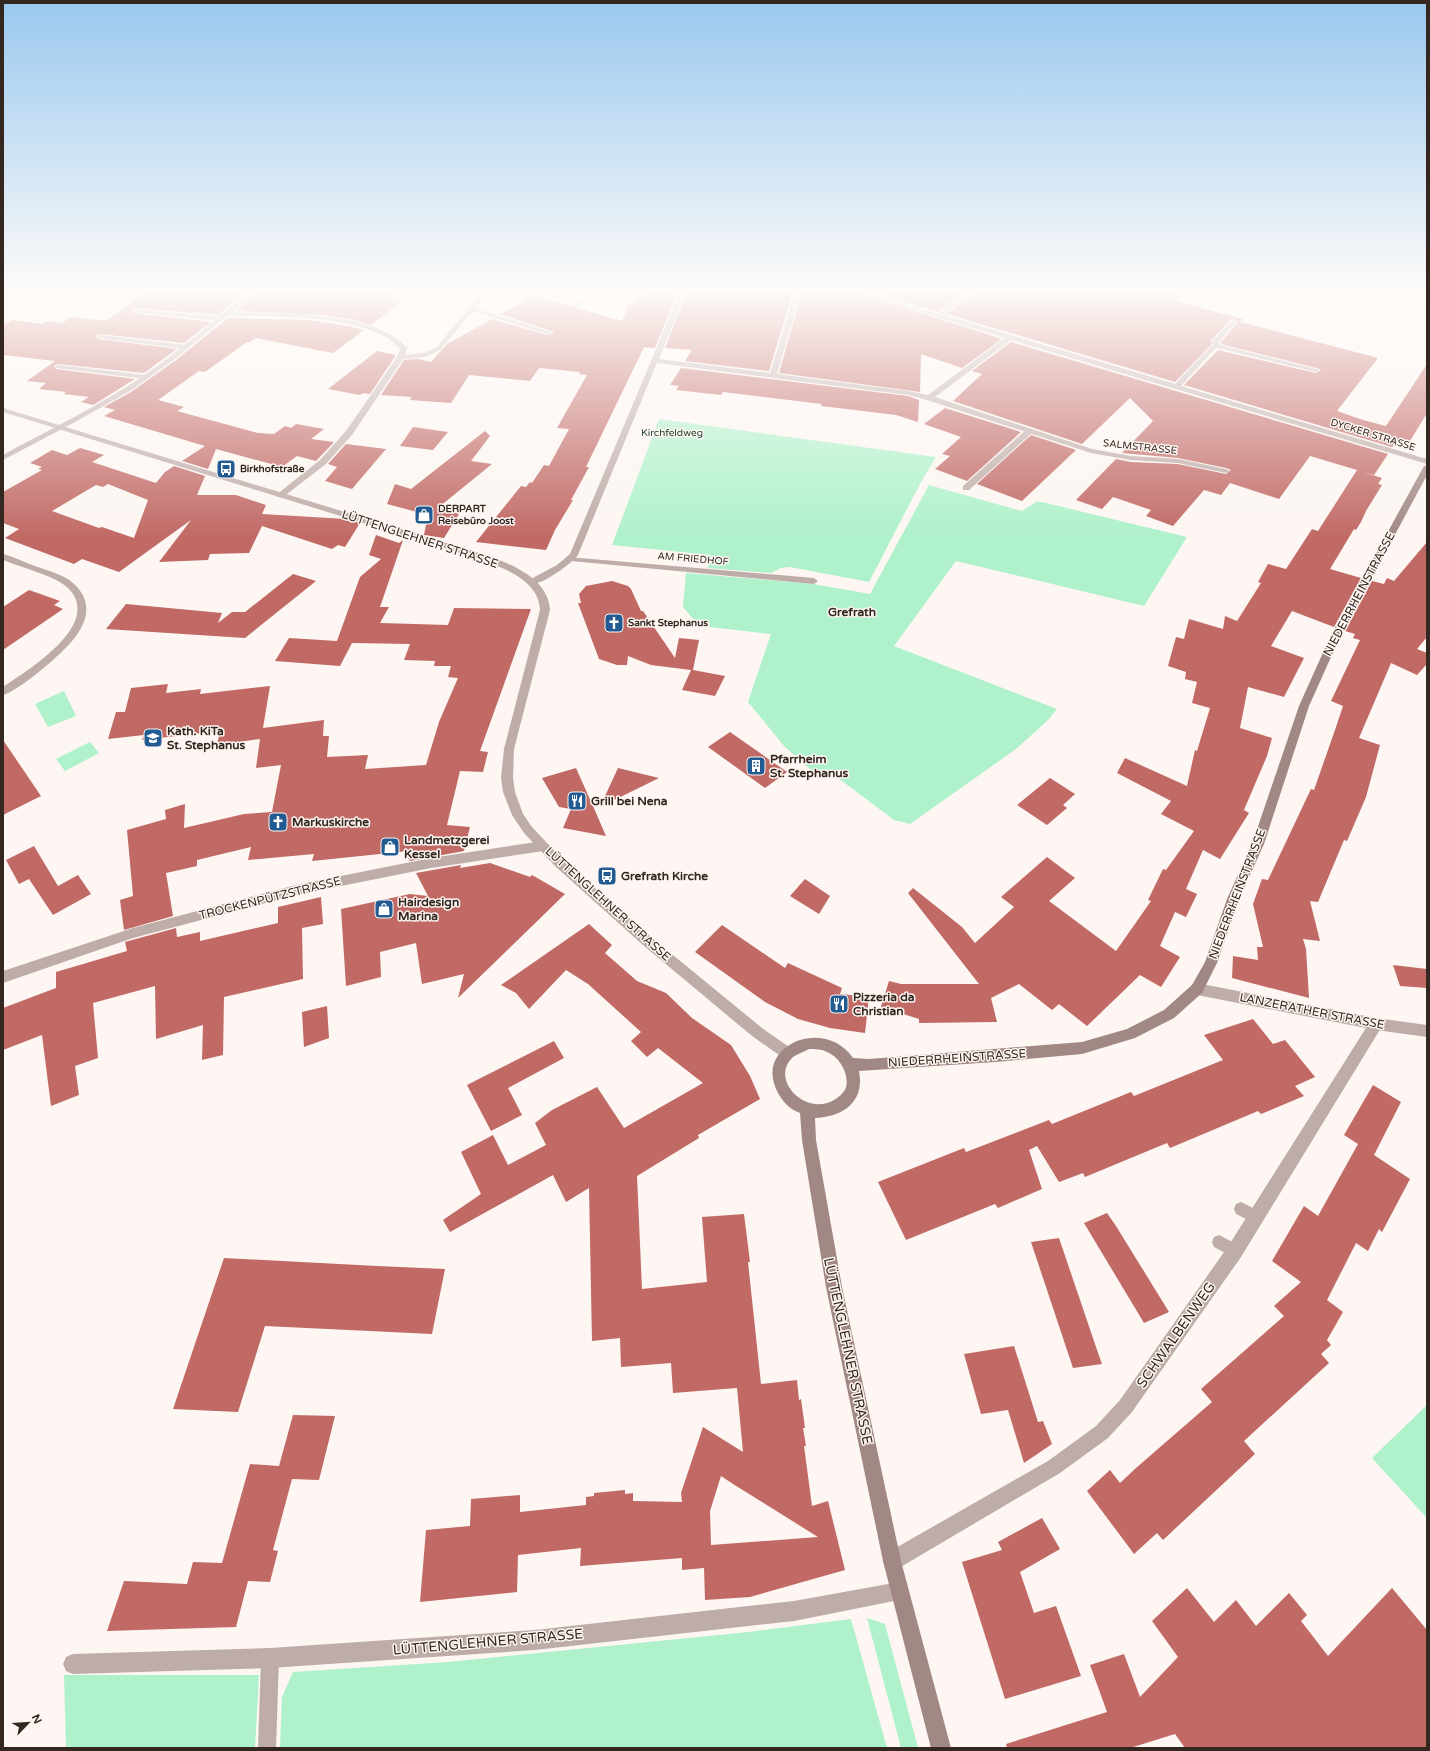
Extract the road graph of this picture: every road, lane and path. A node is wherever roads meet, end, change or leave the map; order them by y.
1 (117, 374) edge
2 (150, 374) edge
3 (390, 374) edge
4 (651, 374) edge
5 (762, 374) edge
6 (961, 374) edge
7 (1130, 374) edge
8 (1188, 374) edge
9 (773, 375) joint
10 (146, 377) junction
11 (1176, 387) junction
12 (929, 398) junction
13 (3, 410) edge
14 (59, 427) junction
15 (1030, 431) junction
16 (3, 458) edge
17 (1427, 462) edge
18 (1427, 468) edge
19 (1226, 471) dead end
20 (966, 488) dead end
21 (280, 495) junction
22 (3, 557) edge
23 (571, 559) junction
24 (814, 581) dead end
25 (532, 582) junction
26 (3, 692) edge
27 (543, 846) junction
28 (3, 977) edge
29 (1197, 989) junction
30 (1376, 1024) junction
31 (1427, 1031) edge
32 (787, 1053) junction
33 (850, 1064) junction
34 (807, 1110) junction
35 (1241, 1209) dead end
36 (1256, 1217) junction
37 (1219, 1242) dead end
38 (1235, 1251) junction
39 (892, 1562) junction
40 (899, 1591) junction
41 (270, 1658) junction
42 (73, 1664) dead end
43 (267, 1748) edge
44 (941, 1748) edge

1 - 10 lane
2 - 10 street
3 - 21 street
4 - 23 street
5 - 9 street, SALMSTRASSE
6 - 12 street
7 - 11 street, DYCKER STRASSE
8 - 11 street
9 - 12 street, SALMSTRASSE
10 - 14 street
11 - 17 street, DYCKER STRASSE
12 - 15 street, SALMSTRASSE
13 - 14 street, LÜTTENGLEHNER STRASSE
14 - 16 street
14 - 21 street, LÜTTENGLEHNER STRASSE
15 - 19 street, SALMSTRASSE
15 - 20 lane
18 - 29 main road, NIEDERRHEINSTRASSE
21 - 25 street, LÜTTENGLEHNER STRASSE
22 - 26 street
23 - 24 lane, AM FRIEDHOF
23 - 25 street
25 - 27 street, LÜTTENGLEHNER STRASSE
27 - 28 street, TROCKENPÜTZSTRASSE
27 - 32 street, LÜTTENGLEHNER STRASSE
29 - 30 street, LANZERATHER STRASSE
29 - 33 main road, NIEDERRHEINSTRASSE
30 - 31 street, LANZERATHER STRASSE
30 - 36 street, SCHWALBENWEG
32 - 33 main road
32 - 34 main road
33 - 34 main road
34 - 39 main road, LÜTTENGLEHNER STRASSE
35 - 36 lane
36 - 38 street, SCHWALBENWEG
37 - 38 lane
38 - 39 street, SCHWALBENWEG
39 - 40 main road, LÜTTENGLEHNER STRASSE
40 - 41 street, LÜTTENGLEHNER STRASSE
40 - 44 main road, LÜTTENGLEHNER STRASSE
41 - 42 street, LÜTTENGLEHNER STRASSE
41 - 43 lane

